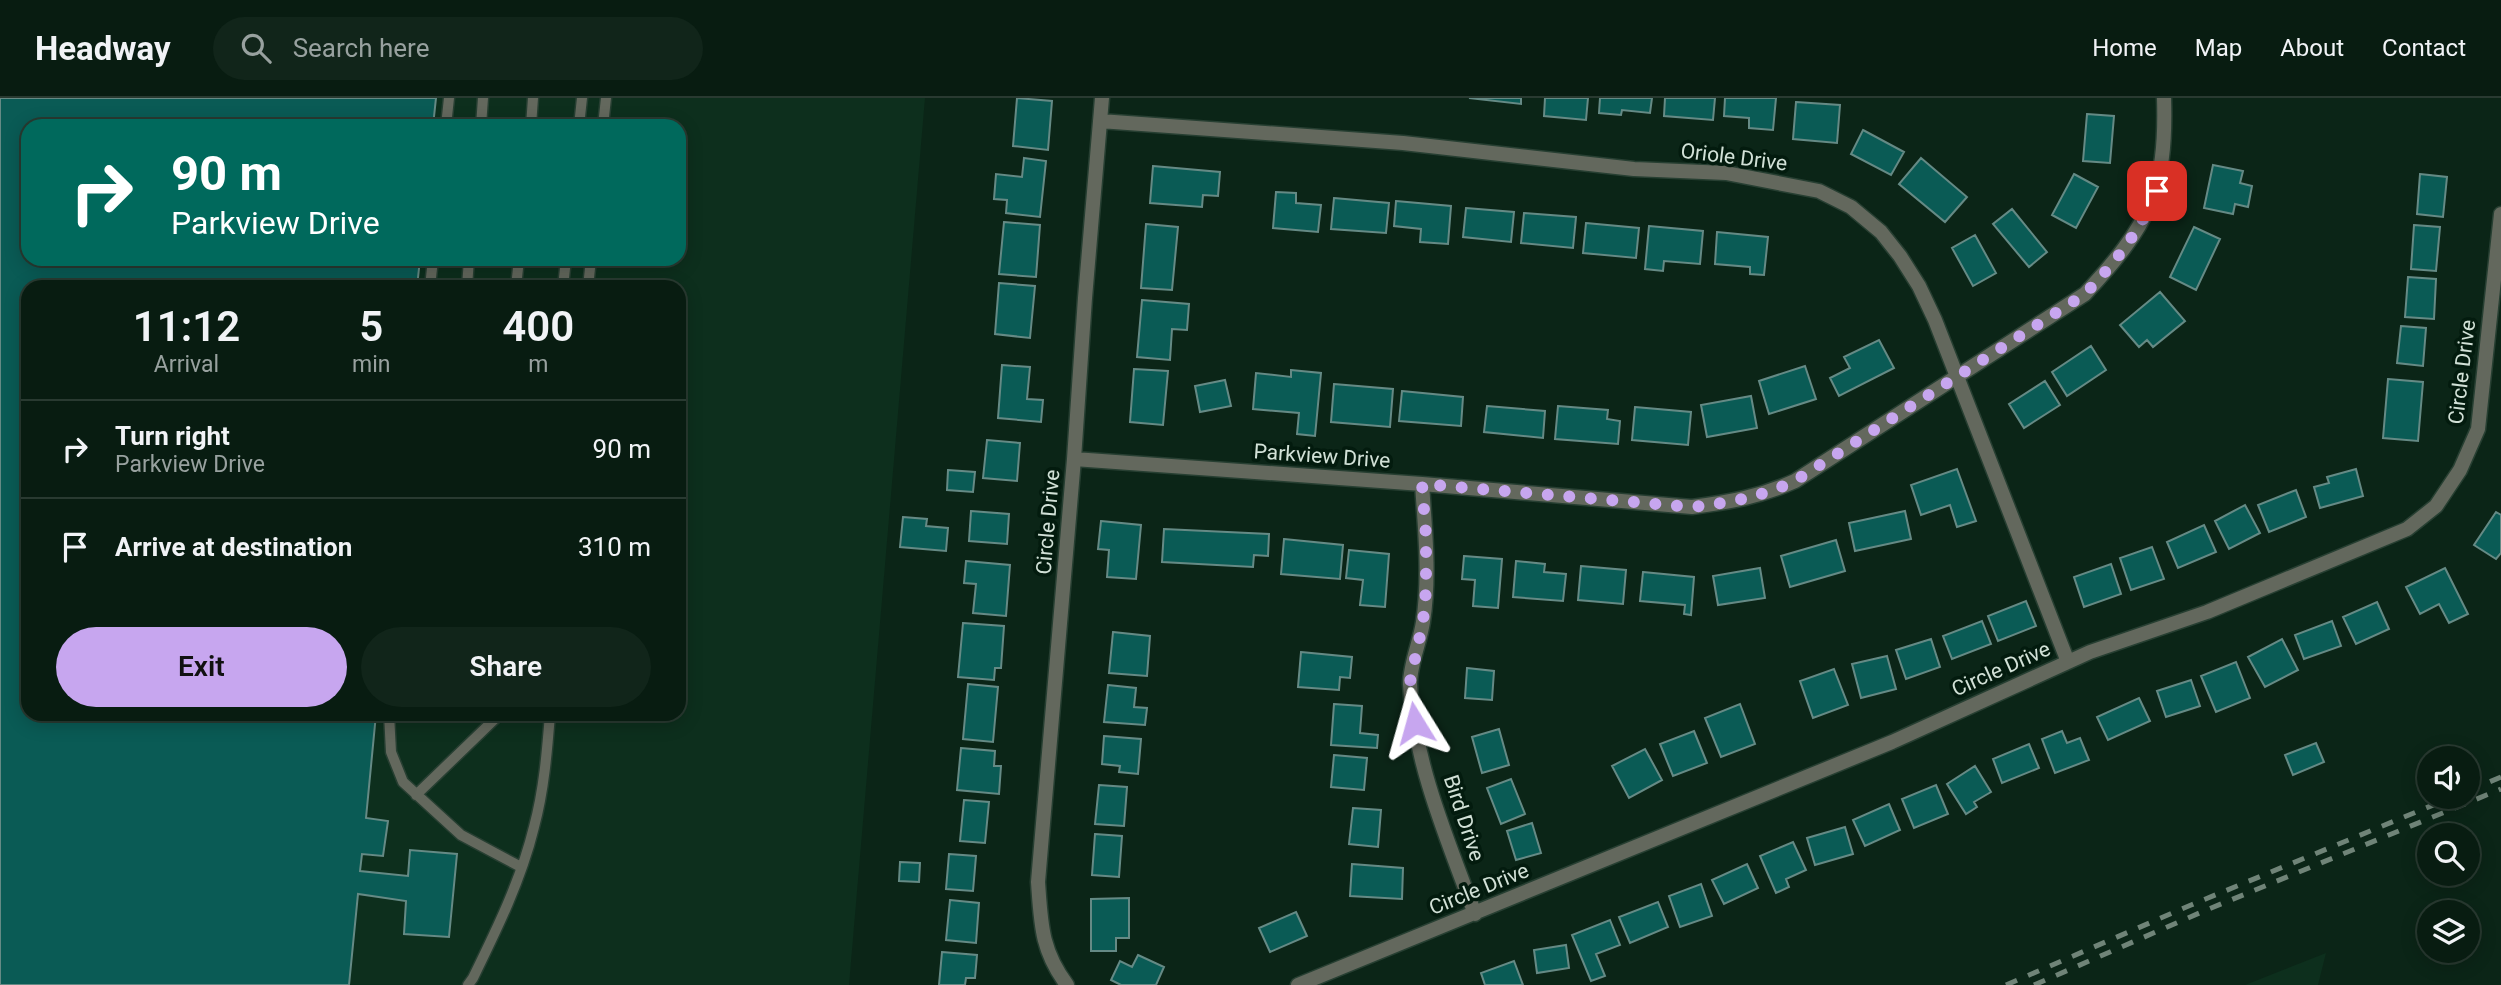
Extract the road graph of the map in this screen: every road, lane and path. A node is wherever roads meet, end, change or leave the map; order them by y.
1 (449, 98) edge
2 (483, 98) edge
3 (533, 98) edge
4 (582, 98) edge
5 (606, 98) edge
6 (1102, 98) edge
7 (2164, 98) edge
8 (447, 119) edge
9 (482, 119) edge
10 (532, 119) edge
11 (580, 119) edge
12 (604, 119) edge
13 (1100, 121) junction
14 (2501, 214) edge
15 (1957, 376) junction
16 (1074, 458) junction
17 (1422, 484) junction
18 (2068, 662) junction
19 (389, 721) edge
20 (493, 721) edge
21 (550, 721) edge
22 (416, 795) junction
23 (521, 867) junction
24 (1475, 914) junction
25 (468, 985) edge
26 (1067, 985) edge
27 (1298, 985) edge

1 - 8 lane
2 - 9 lane
3 - 10 lane
4 - 11 lane
5 - 12 lane
6 - 13 street, Circle Drive
7 - 15 street, Parkview Drive
13 - 15 street, Oriole Drive
13 - 16 street, Circle Drive
14 - 18 street, Circle Drive
15 - 17 street, Parkview Drive
15 - 18 street, Oriole Drive
16 - 17 street, Parkview Drive
16 - 26 street, Circle Drive
17 - 24 street, Bird Drive
18 - 24 street, Circle Drive
19 - 22 lane
20 - 22 lane
21 - 23 lane
22 - 23 lane
23 - 25 lane
24 - 27 street, Circle Drive

